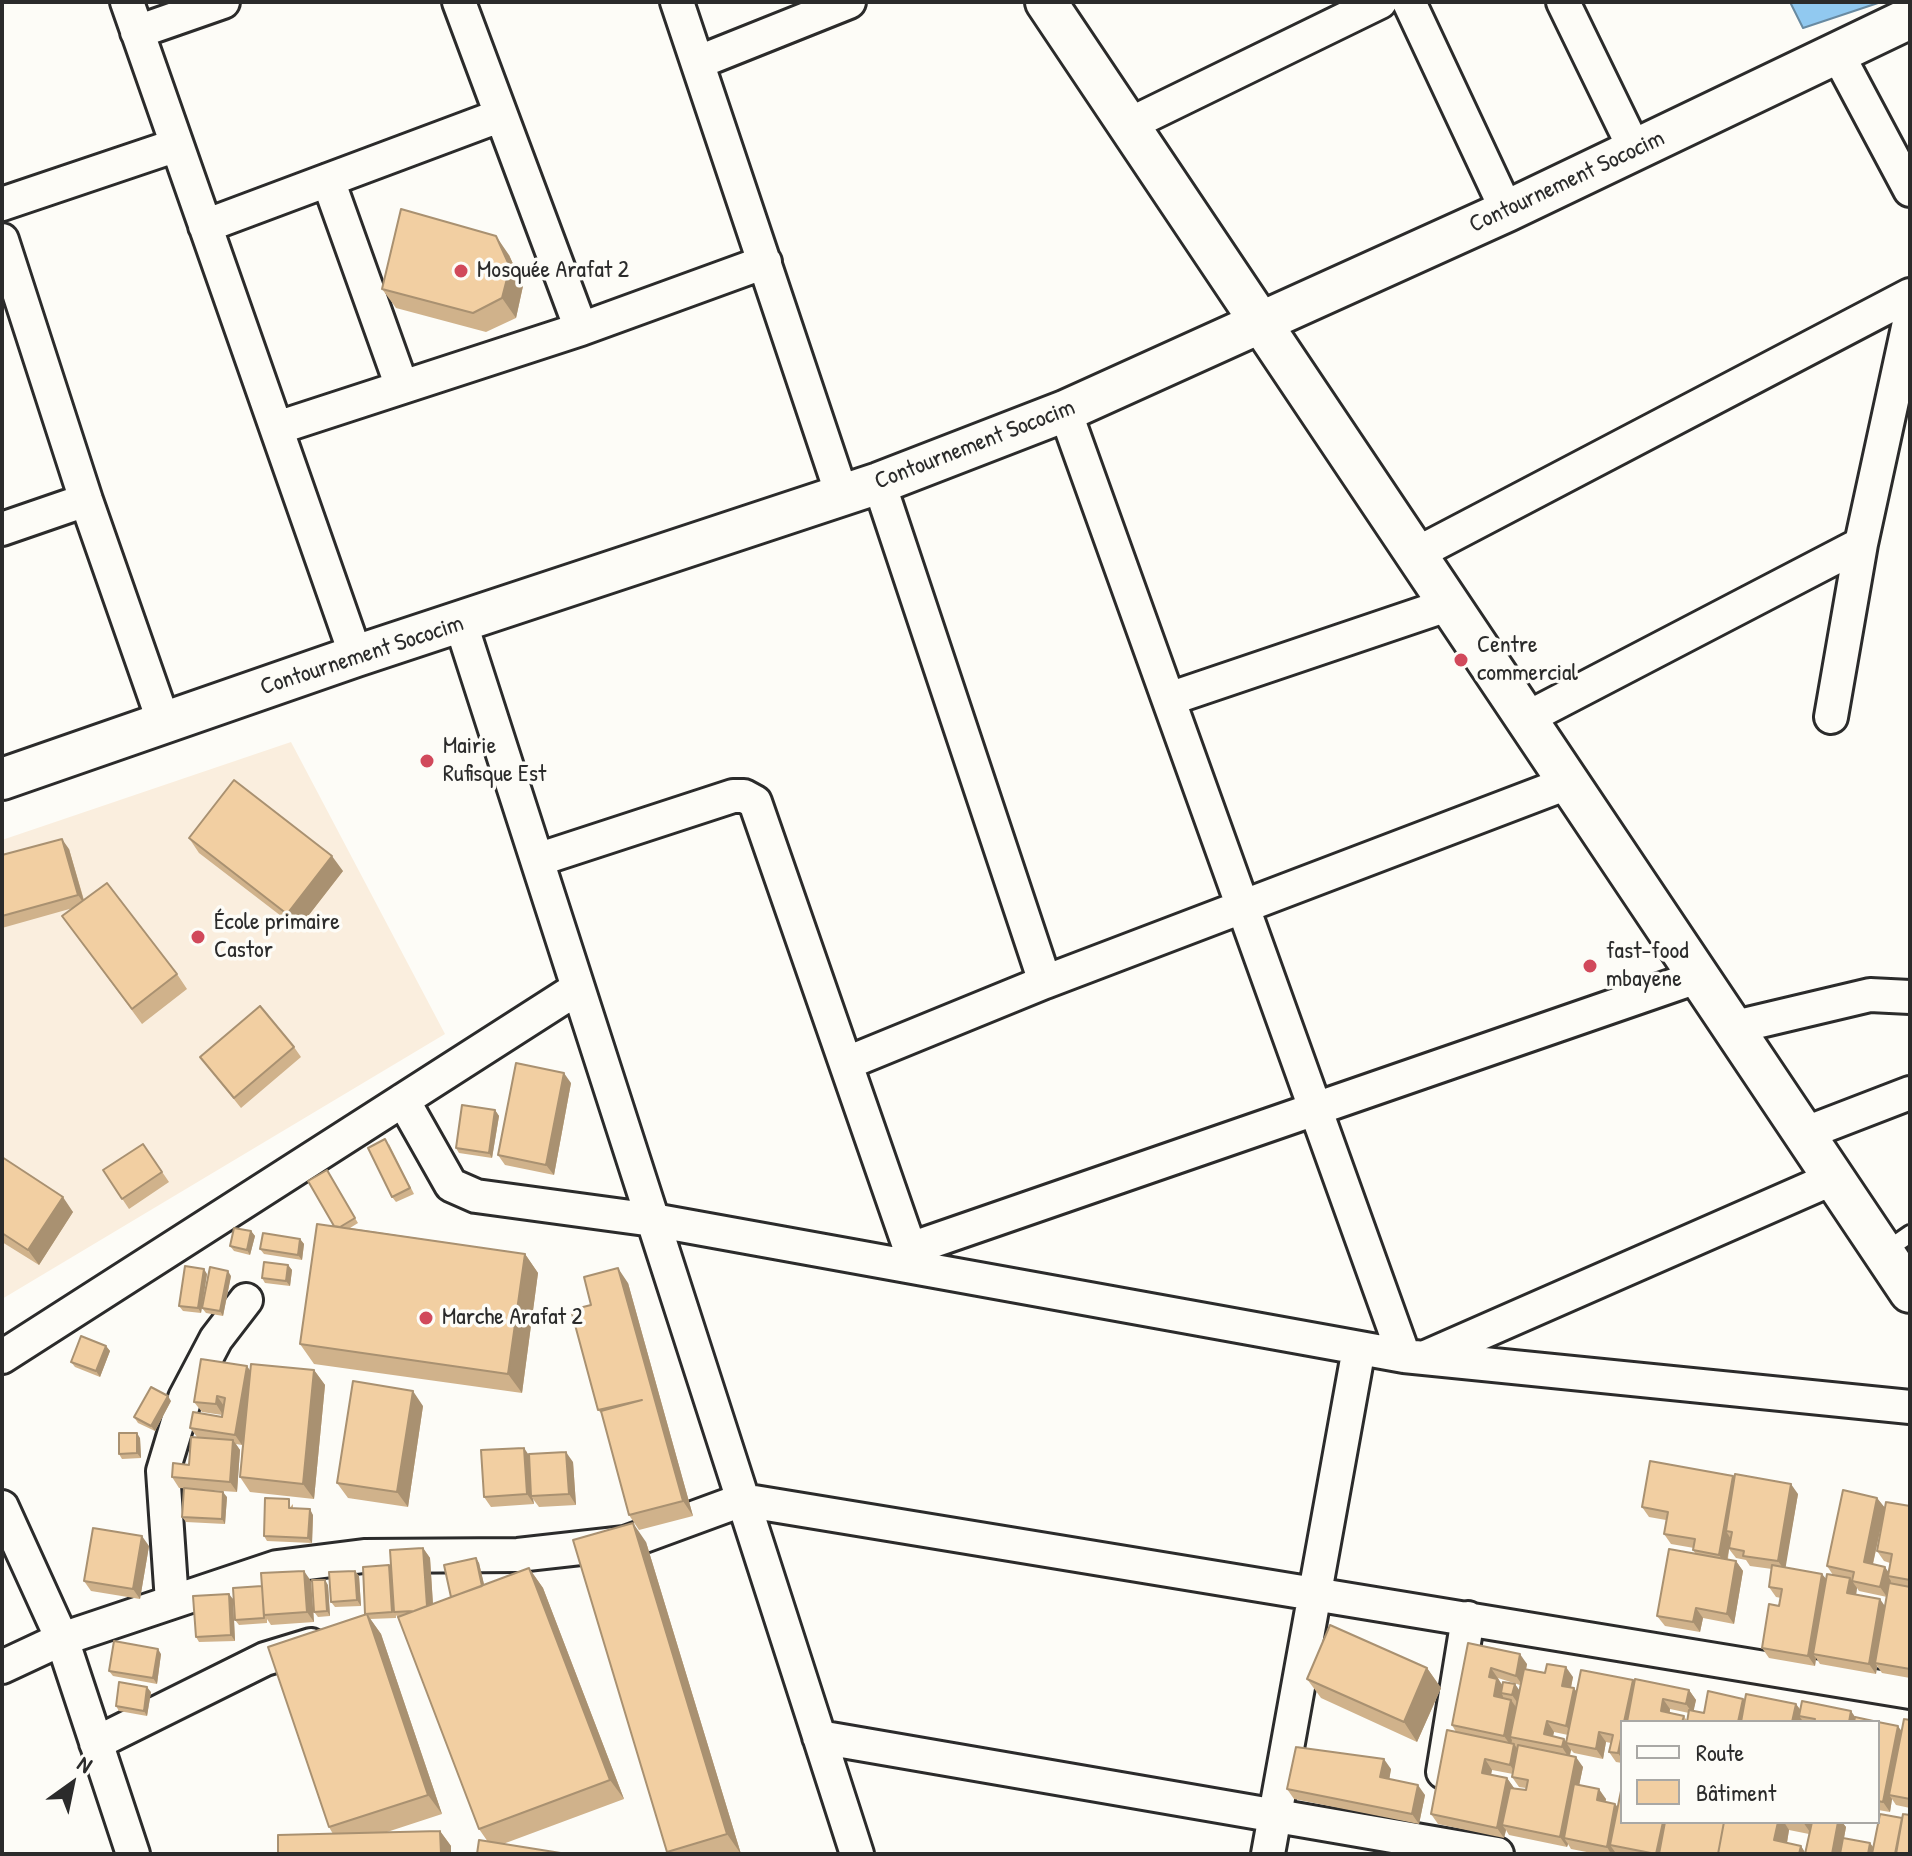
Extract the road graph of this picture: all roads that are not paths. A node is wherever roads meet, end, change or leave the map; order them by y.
1 (223, 2) edge
2 (459, 2) edge
3 (677, 2) edge
4 (849, 2) edge
5 (1046, 2) edge
6 (1380, 2) edge
7 (1409, 2) edge
8 (1563, 2) edge
9 (132, 17) edge
10 (1910, 18) edge
11 (1837, 53) junction
12 (699, 62) junction
13 (499, 116) junction
14 (1128, 125) junction
15 (177, 145) junction
16 (1635, 150) junction
17 (328, 180) junction
18 (1910, 190) edge
19 (2, 204) edge
20 (1507, 211) junction
21 (205, 226) junction
22 (2, 240) edge
23 (765, 262) junction
24 (1910, 295) edge
25 (1910, 318) edge
26 (1262, 323) junction
27 (581, 329) junction
28 (402, 387) junction
29 (1065, 411) junction
30 (277, 428) junction
31 (1896, 452) edge
32 (860, 489) junction
33 (86, 500) junction
34 (2, 529) edge
35 (1861, 544) junction
36 (1416, 554) junction
37 (1450, 604) junction
38 (461, 624) junction
39 (356, 656) junction
40 (1169, 699) junction
41 (1831, 717) dead end
42 (1527, 718) junction
43 (164, 723) junction
44 (2, 779) edge
45 (1570, 782) junction
46 (537, 860) junction
47 (1243, 908) junction
48 (1700, 976) junction
49 (1045, 982) junction
50 (578, 988) junction
51 (1910, 997) edge
52 (1735, 1027) junction
53 (847, 1063) junction
54 (1910, 1093) edge
55 (403, 1100) junction
56 (1316, 1109) junction
57 (1806, 1133) junction
58 (1836, 1177) junction
59 (653, 1220) junction
60 (1897, 1243) edge
61 (913, 1259) junction
62 (1910, 1292) edge
63 (246, 1300) dead end
64 (1359, 1348) junction
65 (2, 1357) edge
66 (1414, 1357) junction
67 (1910, 1407) edge
68 (742, 1500) junction
69 (2, 1507) edge
70 (1315, 1593) junction
71 (172, 1602) junction
72 (1468, 1618) junction
73 (335, 1638) edge
74 (62, 1639) junction
75 (2, 1667) edge
76 (1910, 1692) edge
77 (819, 1737) junction
78 (96, 1743) junction
79 (1274, 1816) junction
80 (1435, 1818) junction
81 (133, 1854) edge
82 (857, 1854) edge
83 (1268, 1854) edge
84 (1497, 1854) edge

1 - 9 street
2 - 13 street
3 - 12 street
4 - 12 street
5 - 14 street
6 - 14 street
7 - 20 street
8 - 16 street
9 - 15 street
10 - 11 street, Contournement Sococim
11 - 16 street, Contournement Sococim
11 - 18 street
12 - 23 street
13 - 17 street
13 - 27 street
14 - 26 street
15 - 19 street
15 - 21 street
16 - 20 street, Contournement Sococim
17 - 21 street
17 - 28 street
20 - 26 street, Contournement Sococim
21 - 30 street
22 - 33 street
23 - 27 street
23 - 32 street
24 - 36 street
25 - 31 street
26 - 29 street, Contournement Sococim
26 - 36 street
27 - 28 street
28 - 30 street
29 - 32 street, Contournement Sococim
29 - 40 street
30 - 39 street
31 - 35 street
32 - 38 street, Contournement Sococim
32 - 49 street
33 - 34 street
33 - 43 street
35 - 41 street
35 - 42 street
36 - 37 street
37 - 40 street
37 - 42 street
38 - 39 street, Contournement Sococim
38 - 46 street
39 - 43 street, Contournement Sococim
40 - 47 street
42 - 45 street
43 - 44 street, Contournement Sococim
45 - 47 street
45 - 48 street
46 - 50 street
46 - 53 street
47 - 49 street
47 - 56 street
48 - 52 street
48 - 56 street
49 - 53 street
50 - 55 street
50 - 59 street
51 - 52 street
52 - 57 street
53 - 61 street
54 - 57 street
55 - 59 street
55 - 65 street
56 - 61 street
56 - 66 street
57 - 58 street
58 - 60 street
58 - 66 street
59 - 61 street
59 - 68 street
60 - 62 street
61 - 64 street
63 - 71 street
64 - 66 street
64 - 70 street
66 - 67 street
68 - 70 street
68 - 71 street
68 - 77 street
69 - 74 street
70 - 72 street
70 - 79 street
71 - 74 street
72 - 76 street
72 - 80 street
73 - 78 street
74 - 75 street
74 - 78 street
77 - 79 street
77 - 82 street
78 - 81 street
79 - 80 street
79 - 83 street
80 - 84 street

